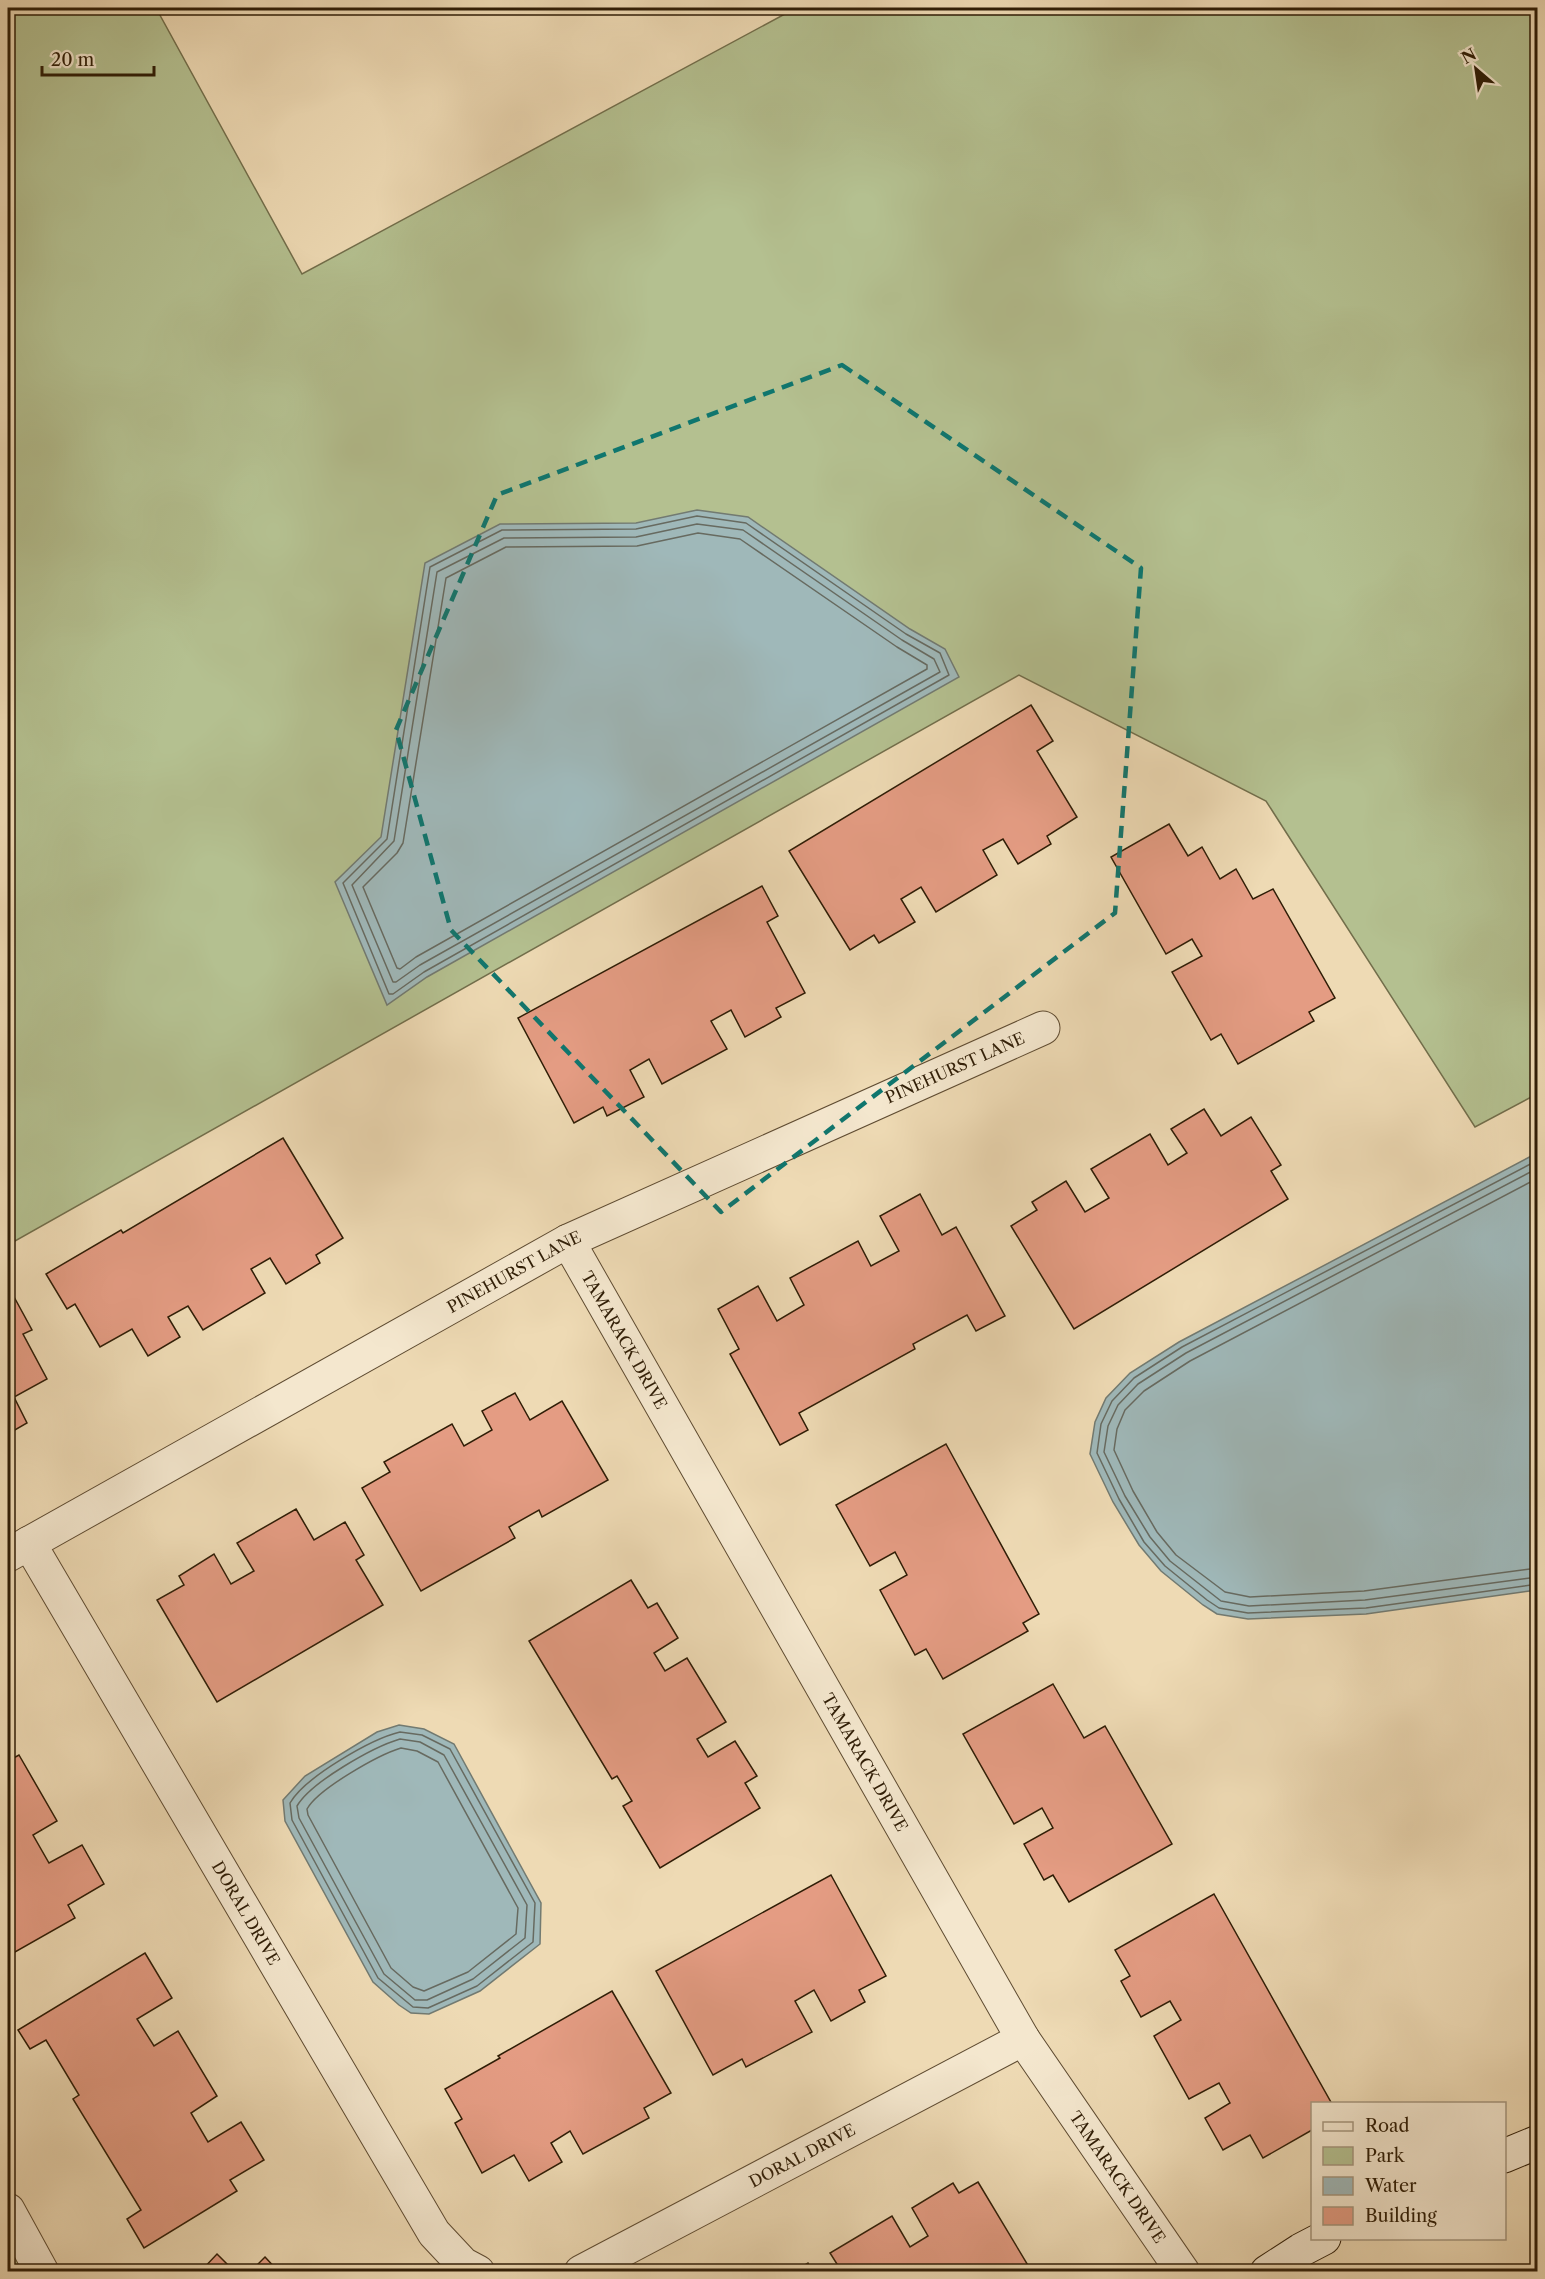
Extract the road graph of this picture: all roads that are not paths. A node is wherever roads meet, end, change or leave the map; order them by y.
1 (1043, 1028) dead end
2 (568, 1241) junction
3 (18, 1549) edge
4 (1023, 2039) junction
5 (1538, 2142) edge
6 (1506, 2155) edge
7 (8, 2210) edge
8 (1320, 2240) edge
9 (42, 2271) edge
10 (478, 2271) edge
11 (581, 2271) edge
12 (1184, 2271) edge
13 (1267, 2271) edge

1 - 2 street, PINEHURST LANE
2 - 3 street, PINEHURST LANE
2 - 4 street, TAMARACK DRIVE
3 - 10 street, DORAL DRIVE
4 - 11 street, DORAL DRIVE
4 - 12 street, TAMARACK DRIVE
5 - 6 street
7 - 9 street
8 - 13 street

